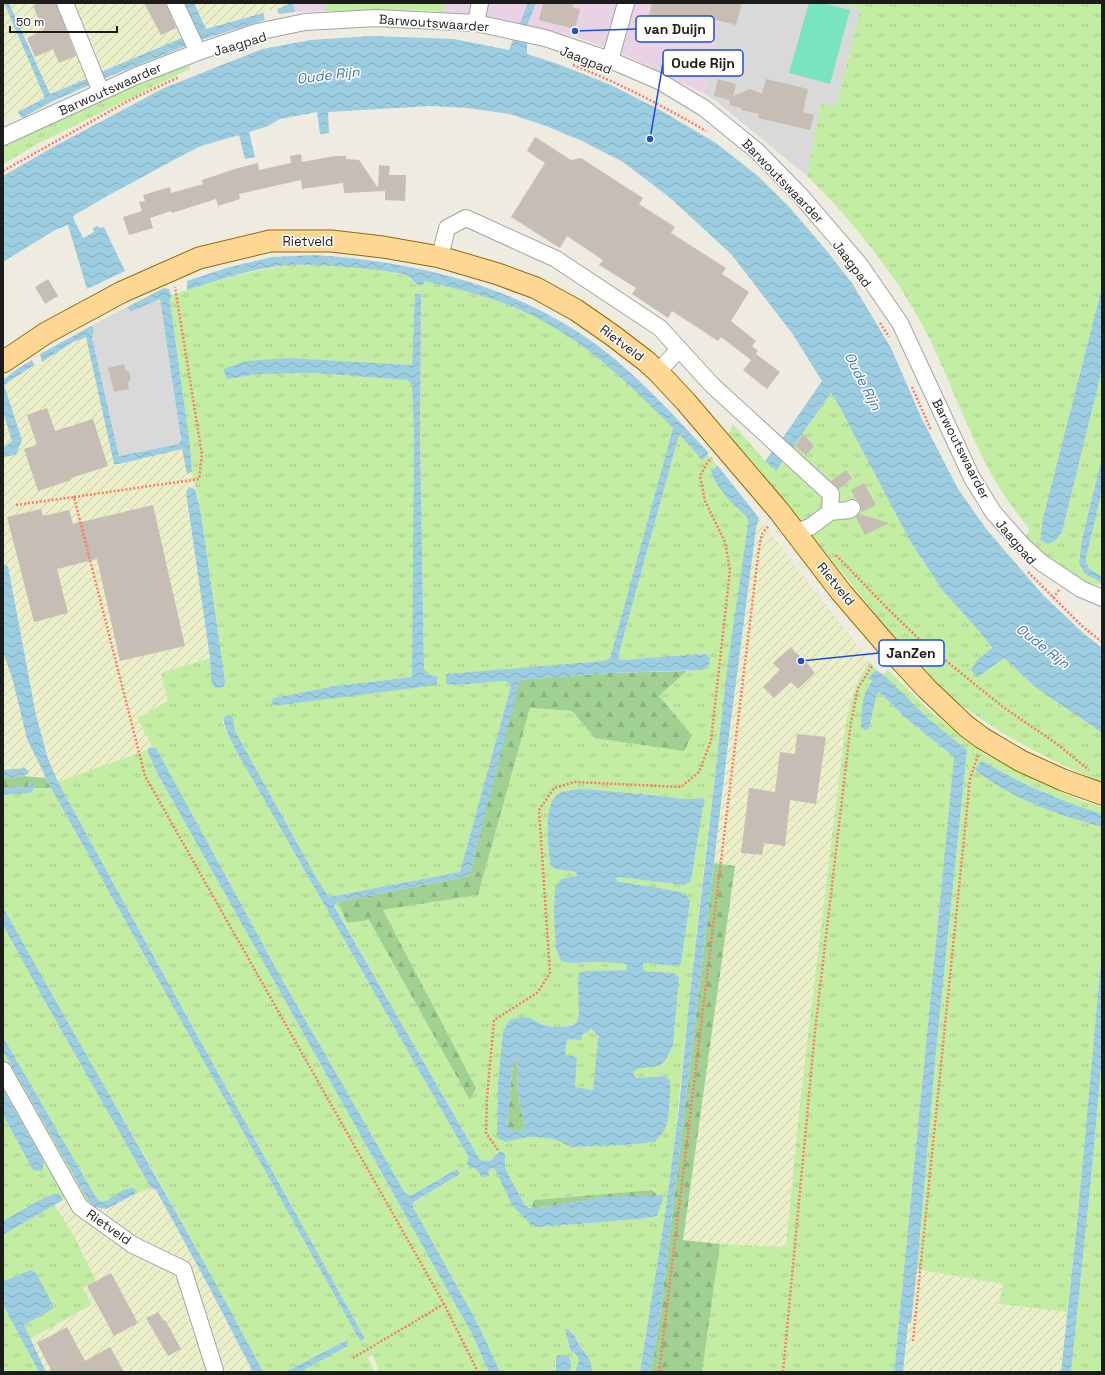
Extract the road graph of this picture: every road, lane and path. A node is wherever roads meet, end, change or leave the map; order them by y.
1 (65, 3) edge
2 (175, 3) edge
3 (480, 3) edge
4 (626, 3) edge
5 (476, 23) junction
6 (193, 43) junction
7 (610, 60) junction
8 (569, 63) dead end
9 (183, 75) dead end
10 (101, 92) junction
11 (710, 133) dead end
12 (3, 137) edge
13 (3, 171) edge
14 (440, 258) junction
15 (172, 270) junction
16 (879, 321) dead end
17 (891, 341) dead end
18 (679, 349) junction
19 (3, 362) edge
20 (658, 372) junction
21 (909, 381) dead end
22 (934, 434) dead end
23 (724, 447) junction
24 (74, 497) junction
25 (16, 505) dead end
26 (852, 508) dead end
27 (779, 511) junction
28 (830, 512) junction
29 (795, 532) junction
30 (831, 550) dead end
31 (1026, 570) dead end
32 (1102, 598) edge
33 (1102, 642) edge
34 (872, 666) dead end
35 (985, 757) dead end
36 (1094, 774) dead end
37 (1102, 794) edge
38 (3, 1070) edge
39 (498, 1150) dead end
40 (444, 1304) junction
41 (912, 1341) dead end
42 (353, 1358) dead end
43 (215, 1370) dead end
44 (478, 1372) edge
45 (659, 1372) edge
46 (783, 1372) edge

1 - 10 street
2 - 6 street
3 - 5 street
4 - 7 street
5 - 6 street, Barwoutswaarder
5 - 7 street, Barwoutswaarder
6 - 10 street, Barwoutswaarder
7 - 32 street, Barwoutswaarder
8 - 11 path, Jaagpad
9 - 13 path
10 - 12 street, Barwoutswaarder
14 - 15 main road, Rietveld
14 - 18 street
14 - 20 main road, Rietveld
15 - 19 main road, Rietveld
15 - 24 path
16 - 17 path
18 - 20 street
18 - 28 street
20 - 23 main road, Rietveld
21 - 22 path
23 - 27 main road, Rietveld
23 - 39 path
24 - 25 path
24 - 40 path
26 - 28 street
27 - 29 main road, Rietveld
27 - 45 path
28 - 29 street
29 - 37 main road, Rietveld
30 - 36 path
31 - 33 path, Jaagpad
34 - 46 path
35 - 41 path
38 - 43 street, Rietveld
40 - 42 path
40 - 44 path

